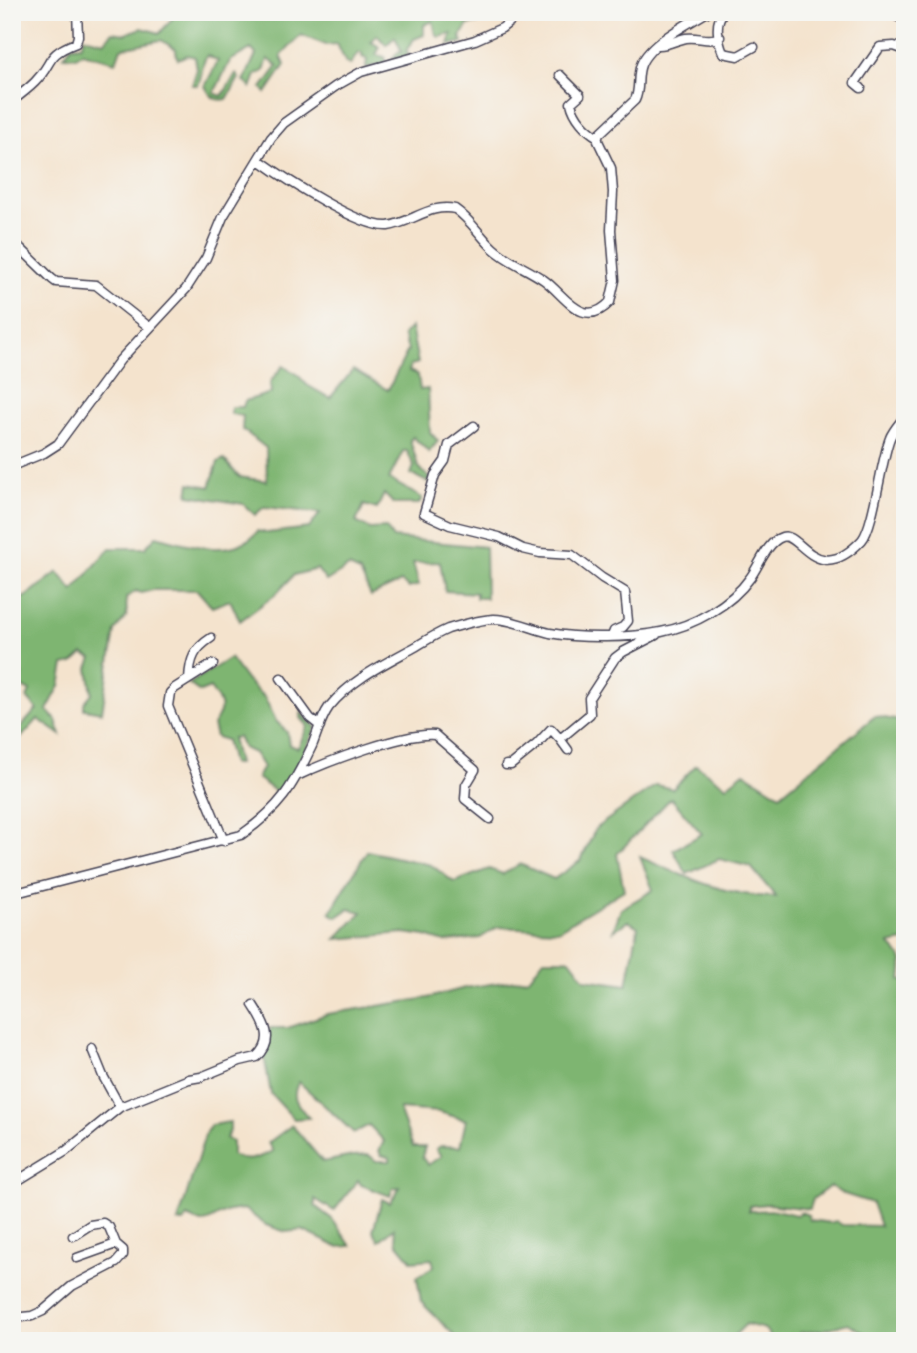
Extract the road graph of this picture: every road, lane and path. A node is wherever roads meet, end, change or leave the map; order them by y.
1 (77, 12) edge
2 (522, 12) edge
3 (707, 12) edge
4 (724, 12) edge
5 (887, 12) edge
6 (905, 20) edge
7 (720, 37) junction
8 (657, 45) junction
9 (754, 47) dead end
10 (905, 50) edge
11 (560, 75) dead end
12 (861, 88) dead end
13 (12, 101) edge
14 (598, 136) junction
15 (259, 160) junction
16 (12, 240) edge
17 (149, 327) junction
18 (905, 416) edge
19 (474, 426) dead end
20 (12, 466) edge
21 (662, 632) junction
22 (612, 636) junction
23 (211, 638) dead end
24 (213, 664) dead end
25 (281, 678) dead end
26 (189, 679) junction
27 (320, 726) junction
28 (560, 739) junction
29 (568, 750) dead end
30 (506, 765) dead end
31 (297, 776) junction
32 (490, 819) dead end
33 (224, 841) junction
34 (12, 894) edge
35 (253, 1005) dead end
36 (92, 1049) dead end
37 (120, 1107) junction
38 (12, 1184) edge
39 (73, 1236) dead end
40 (116, 1244) junction
41 (77, 1258) dead end
42 (12, 1318) edge

1 - 13 street
2 - 15 street
3 - 8 street
4 - 7 street
5 - 6 street
7 - 8 street
7 - 9 street
8 - 14 street
10 - 12 street
11 - 14 street
14 - 15 street
15 - 17 street
16 - 17 street
17 - 20 street
18 - 21 street
19 - 22 street
21 - 22 street
21 - 28 street
22 - 27 street
23 - 26 street
24 - 26 street
25 - 27 street
26 - 33 street
27 - 31 street
28 - 29 street
28 - 30 street
31 - 32 street
31 - 33 street
33 - 34 street
35 - 37 street
36 - 37 street
37 - 38 street
39 - 40 street
40 - 41 street
40 - 42 street

